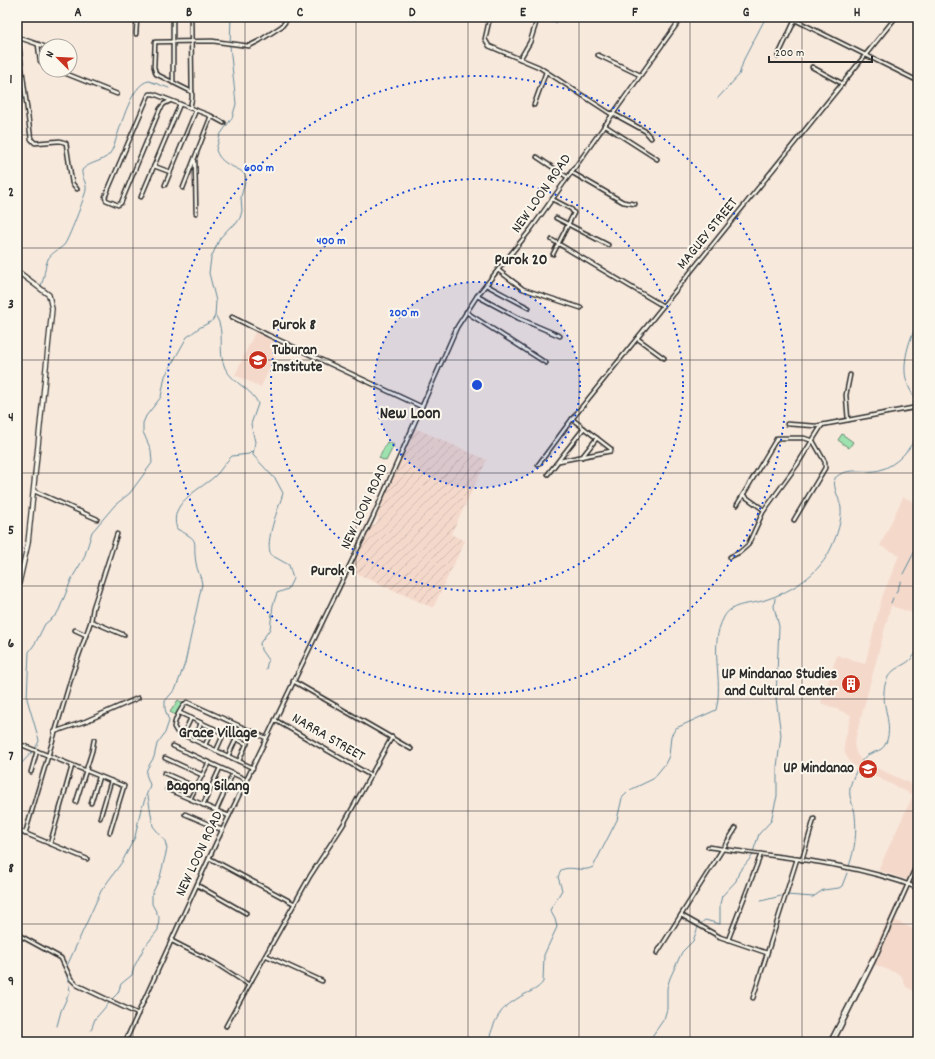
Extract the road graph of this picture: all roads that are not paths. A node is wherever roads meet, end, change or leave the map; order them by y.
1 (137, 17) edge
2 (173, 17) edge
3 (191, 17) edge
4 (289, 17) edge
5 (538, 17) edge
6 (682, 17) edge
7 (789, 17) edge
8 (896, 17) edge
9 (795, 20) junction
10 (489, 21) dead end
11 (136, 34) dead end
12 (18, 37) edge
13 (173, 41) junction
14 (191, 41) junction
15 (38, 44) edge
16 (598, 55) dead end
17 (866, 55) junction
18 (778, 56) dead end
19 (520, 59) junction
20 (812, 67) dead end
21 (546, 72) junction
22 (640, 75) junction
23 (77, 78) edge
24 (918, 81) edge
25 (173, 83) junction
26 (843, 84) junction
27 (192, 92) junction
28 (117, 94) dead end
29 (170, 101) junction
30 (180, 104) junction
31 (534, 104) dead end
32 (190, 108) junction
33 (196, 110) junction
34 (612, 113) junction
35 (211, 116) junction
36 (224, 123) dead end
37 (604, 125) junction
38 (651, 138) dead end
39 (537, 157) dead end
40 (194, 160) junction
41 (656, 160) dead end
42 (154, 166) junction
43 (170, 172) junction
44 (571, 172) junction
45 (567, 177) junction
46 (165, 185) dead end
47 (183, 188) dead end
48 (77, 189) dead end
49 (141, 197) dead end
50 (552, 198) junction
51 (635, 204) dead end
52 (196, 213) dead end
53 (556, 218) dead end
54 (569, 225) junction
55 (552, 240) dead end
56 (558, 244) junction
57 (608, 245) dead end
58 (553, 254) dead end
59 (498, 270) junction
60 (17, 271) edge
61 (486, 285) junction
62 (477, 296) junction
63 (663, 306) junction
64 (530, 308) dead end
65 (581, 308) dead end
66 (466, 312) junction
67 (232, 317) dead end
68 (560, 336) dead end
69 (638, 339) junction
70 (664, 358) dead end
71 (546, 363) dead end
72 (850, 375) dead end
73 (422, 407) junction
74 (918, 407) edge
75 (572, 419) junction
76 (848, 420) junction
77 (787, 424) dead end
78 (822, 425) junction
79 (584, 428) junction
80 (597, 438) junction
81 (813, 441) junction
82 (582, 457) junction
83 (559, 461) junction
84 (538, 465) dead end
85 (548, 474) dead end
86 (34, 491) junction
87 (742, 495) junction
88 (737, 505) dead end
89 (764, 510) junction
90 (97, 519) dead end
91 (794, 520) dead end
92 (117, 534) dead end
93 (730, 557) dead end
94 (17, 592) edge
95 (91, 621) junction
96 (75, 630) dead end
97 (86, 635) junction
98 (124, 635) dead end
99 (293, 681) junction
100 (138, 698) dead end
101 (180, 713) junction
102 (191, 718) junction
103 (275, 720) junction
104 (202, 723) junction
105 (213, 728) junction
106 (54, 732) junction
107 (252, 732) junction
108 (224, 733) junction
109 (183, 735) junction
110 (392, 737) junction
111 (266, 738) junction
112 (236, 739) junction
113 (94, 740) dead end
114 (194, 740) junction
115 (17, 743) edge
116 (247, 744) junction
117 (205, 745) junction
118 (173, 746) dead end
119 (411, 749) dead end
120 (216, 751) junction
121 (37, 752) junction
122 (48, 756) junction
123 (228, 756) junction
124 (165, 758) dead end
125 (239, 761) junction
126 (209, 762) junction
127 (72, 766) junction
128 (220, 768) junction
129 (253, 768) junction
130 (31, 772) dead end
131 (86, 772) junction
132 (164, 773) dead end
133 (233, 773) junction
134 (202, 775) junction
135 (370, 775) junction
136 (99, 777) junction
137 (247, 780) junction
138 (111, 781) junction
139 (196, 787) junction
140 (167, 789) dead end
141 (190, 799) junction
142 (76, 802) dead end
143 (91, 803) dead end
144 (203, 805) junction
145 (216, 811) junction
146 (186, 814) dead end
147 (229, 816) junction
148 (100, 818) dead end
149 (814, 819) dead end
150 (736, 828) dead end
151 (17, 830) edge
152 (222, 830) junction
153 (110, 832) dead end
154 (25, 834) junction
155 (50, 844) junction
156 (708, 847) dead end
157 (723, 849) junction
158 (761, 854) junction
159 (209, 858) junction
160 (87, 859) dead end
161 (798, 859) junction
162 (802, 860) junction
163 (918, 862) edge
164 (908, 884) junction
165 (197, 885) junction
166 (918, 888) edge
167 (295, 904) junction
168 (246, 913) dead end
169 (681, 915) junction
170 (17, 934) edge
171 (728, 940) junction
172 (172, 941) junction
173 (767, 952) junction
174 (657, 953) dead end
175 (267, 956) junction
176 (874, 957) junction
177 (322, 981) dead end
178 (250, 985) junction
179 (753, 998) dead end
180 (138, 1014) junction
181 (226, 1026) dead end
182 (125, 1042) edge
183 (830, 1042) edge
184 (834, 1042) edge

1 - 11 street
2 - 13 street
3 - 14 street
4 - 14 street
5 - 19 street
6 - 22 street, NEW LOON ROAD
7 - 9 street
8 - 17 street, MAGUEY STREET
9 - 17 street
9 - 18 street
10 - 19 street
12 - 15 street
12 - 48 street
13 - 14 street
13 - 25 street
13 - 25 street
14 - 27 street
16 - 22 street
17 - 24 street
17 - 26 street, MAGUEY STREET
19 - 21 street
20 - 26 street
21 - 31 street
21 - 34 street
22 - 34 street, NEW LOON ROAD
23 - 28 street
25 - 27 street
26 - 63 street, MAGUEY STREET
27 - 32 street
29 - 29 street
29 - 30 street
30 - 32 street
30 - 42 street
32 - 33 street
33 - 35 street
33 - 43 street
34 - 37 street, NEW LOON ROAD
34 - 38 street
35 - 36 street
35 - 40 street
37 - 41 street
37 - 44 street, NEW LOON ROAD
39 - 45 street
40 - 47 street
40 - 52 street
42 - 43 street
42 - 49 street
43 - 46 street
44 - 45 street, NEW LOON ROAD
44 - 51 street
45 - 50 street, NEW LOON ROAD
50 - 54 street
50 - 59 street, NEW LOON ROAD
53 - 54 street
54 - 56 street
54 - 57 street
55 - 56 street
56 - 58 street
56 - 63 street
59 - 61 street, NEW LOON ROAD
59 - 65 street
60 - 86 street
61 - 62 street, NEW LOON ROAD
61 - 64 street
62 - 66 street, NEW LOON ROAD
62 - 68 street
63 - 69 street, MAGUEY STREET
66 - 71 street
66 - 73 street, NEW LOON ROAD
67 - 73 street
69 - 70 street
69 - 75 street, MAGUEY STREET
72 - 76 street
73 - 99 street, NEW LOON ROAD
74 - 76 street
75 - 79 street
75 - 84 street, MAGUEY STREET
76 - 78 street
77 - 78 street
78 - 81 street
79 - 80 street
79 - 83 street
80 - 82 street
80 - 82 street
81 - 87 street
81 - 89 street
81 - 91 street
82 - 83 street
83 - 85 street
86 - 90 street
86 - 94 street
87 - 88 street
87 - 89 street
89 - 93 street
92 - 95 street
95 - 97 street
95 - 98 street
96 - 97 street
97 - 106 street
99 - 103 street, NEW LOON ROAD
99 - 110 street
100 - 106 street
101 - 102 street
101 - 107 street
101 - 109 street
102 - 104 street
102 - 109 street
103 - 111 street, NEW LOON ROAD
103 - 135 street, NARRA STREET
104 - 105 street
104 - 114 street
105 - 108 street
105 - 117 street
106 - 122 street
107 - 111 street
107 - 116 street
108 - 112 street
108 - 120 street
109 - 114 street
110 - 119 street
110 - 135 street
111 - 129 street, NEW LOON ROAD
112 - 116 street
112 - 123 street
113 - 131 street
114 - 117 street
115 - 121 street
116 - 125 street
117 - 120 street
118 - 126 street
120 - 123 street
121 - 122 street
121 - 130 street
122 - 127 street
122 - 154 street
123 - 125 street
124 - 134 street
125 - 129 street
126 - 128 street
126 - 134 street
127 - 131 street
127 - 155 street
128 - 133 street
128 - 144 street
129 - 137 street, NEW LOON ROAD
131 - 136 street
131 - 142 street
132 - 139 street
133 - 137 street
133 - 145 street
134 - 139 street
135 - 167 street
136 - 138 street
136 - 143 street
137 - 147 street, NEW LOON ROAD
138 - 148 street
138 - 153 street
139 - 141 street
140 - 141 street
141 - 144 street
144 - 145 street
145 - 147 street
146 - 152 street
147 - 152 street, NEW LOON ROAD
149 - 162 street
150 - 157 street
151 - 154 street
152 - 159 street, NEW LOON ROAD
154 - 155 street
155 - 160 street
156 - 157 street
157 - 158 street
157 - 169 street
158 - 161 street
158 - 171 street
159 - 165 street, NEW LOON ROAD
159 - 167 street
161 - 162 street
161 - 173 street
162 - 164 street
163 - 164 street
164 - 166 street
164 - 176 street
165 - 168 street
165 - 172 street, NEW LOON ROAD
167 - 175 street
169 - 171 street
169 - 174 street
170 - 180 street
171 - 173 street
172 - 178 street
172 - 180 street, NEW LOON ROAD
173 - 179 street
175 - 177 street
175 - 178 street
176 - 183 street
176 - 184 street
178 - 181 street
180 - 182 street, NEW LOON ROAD

